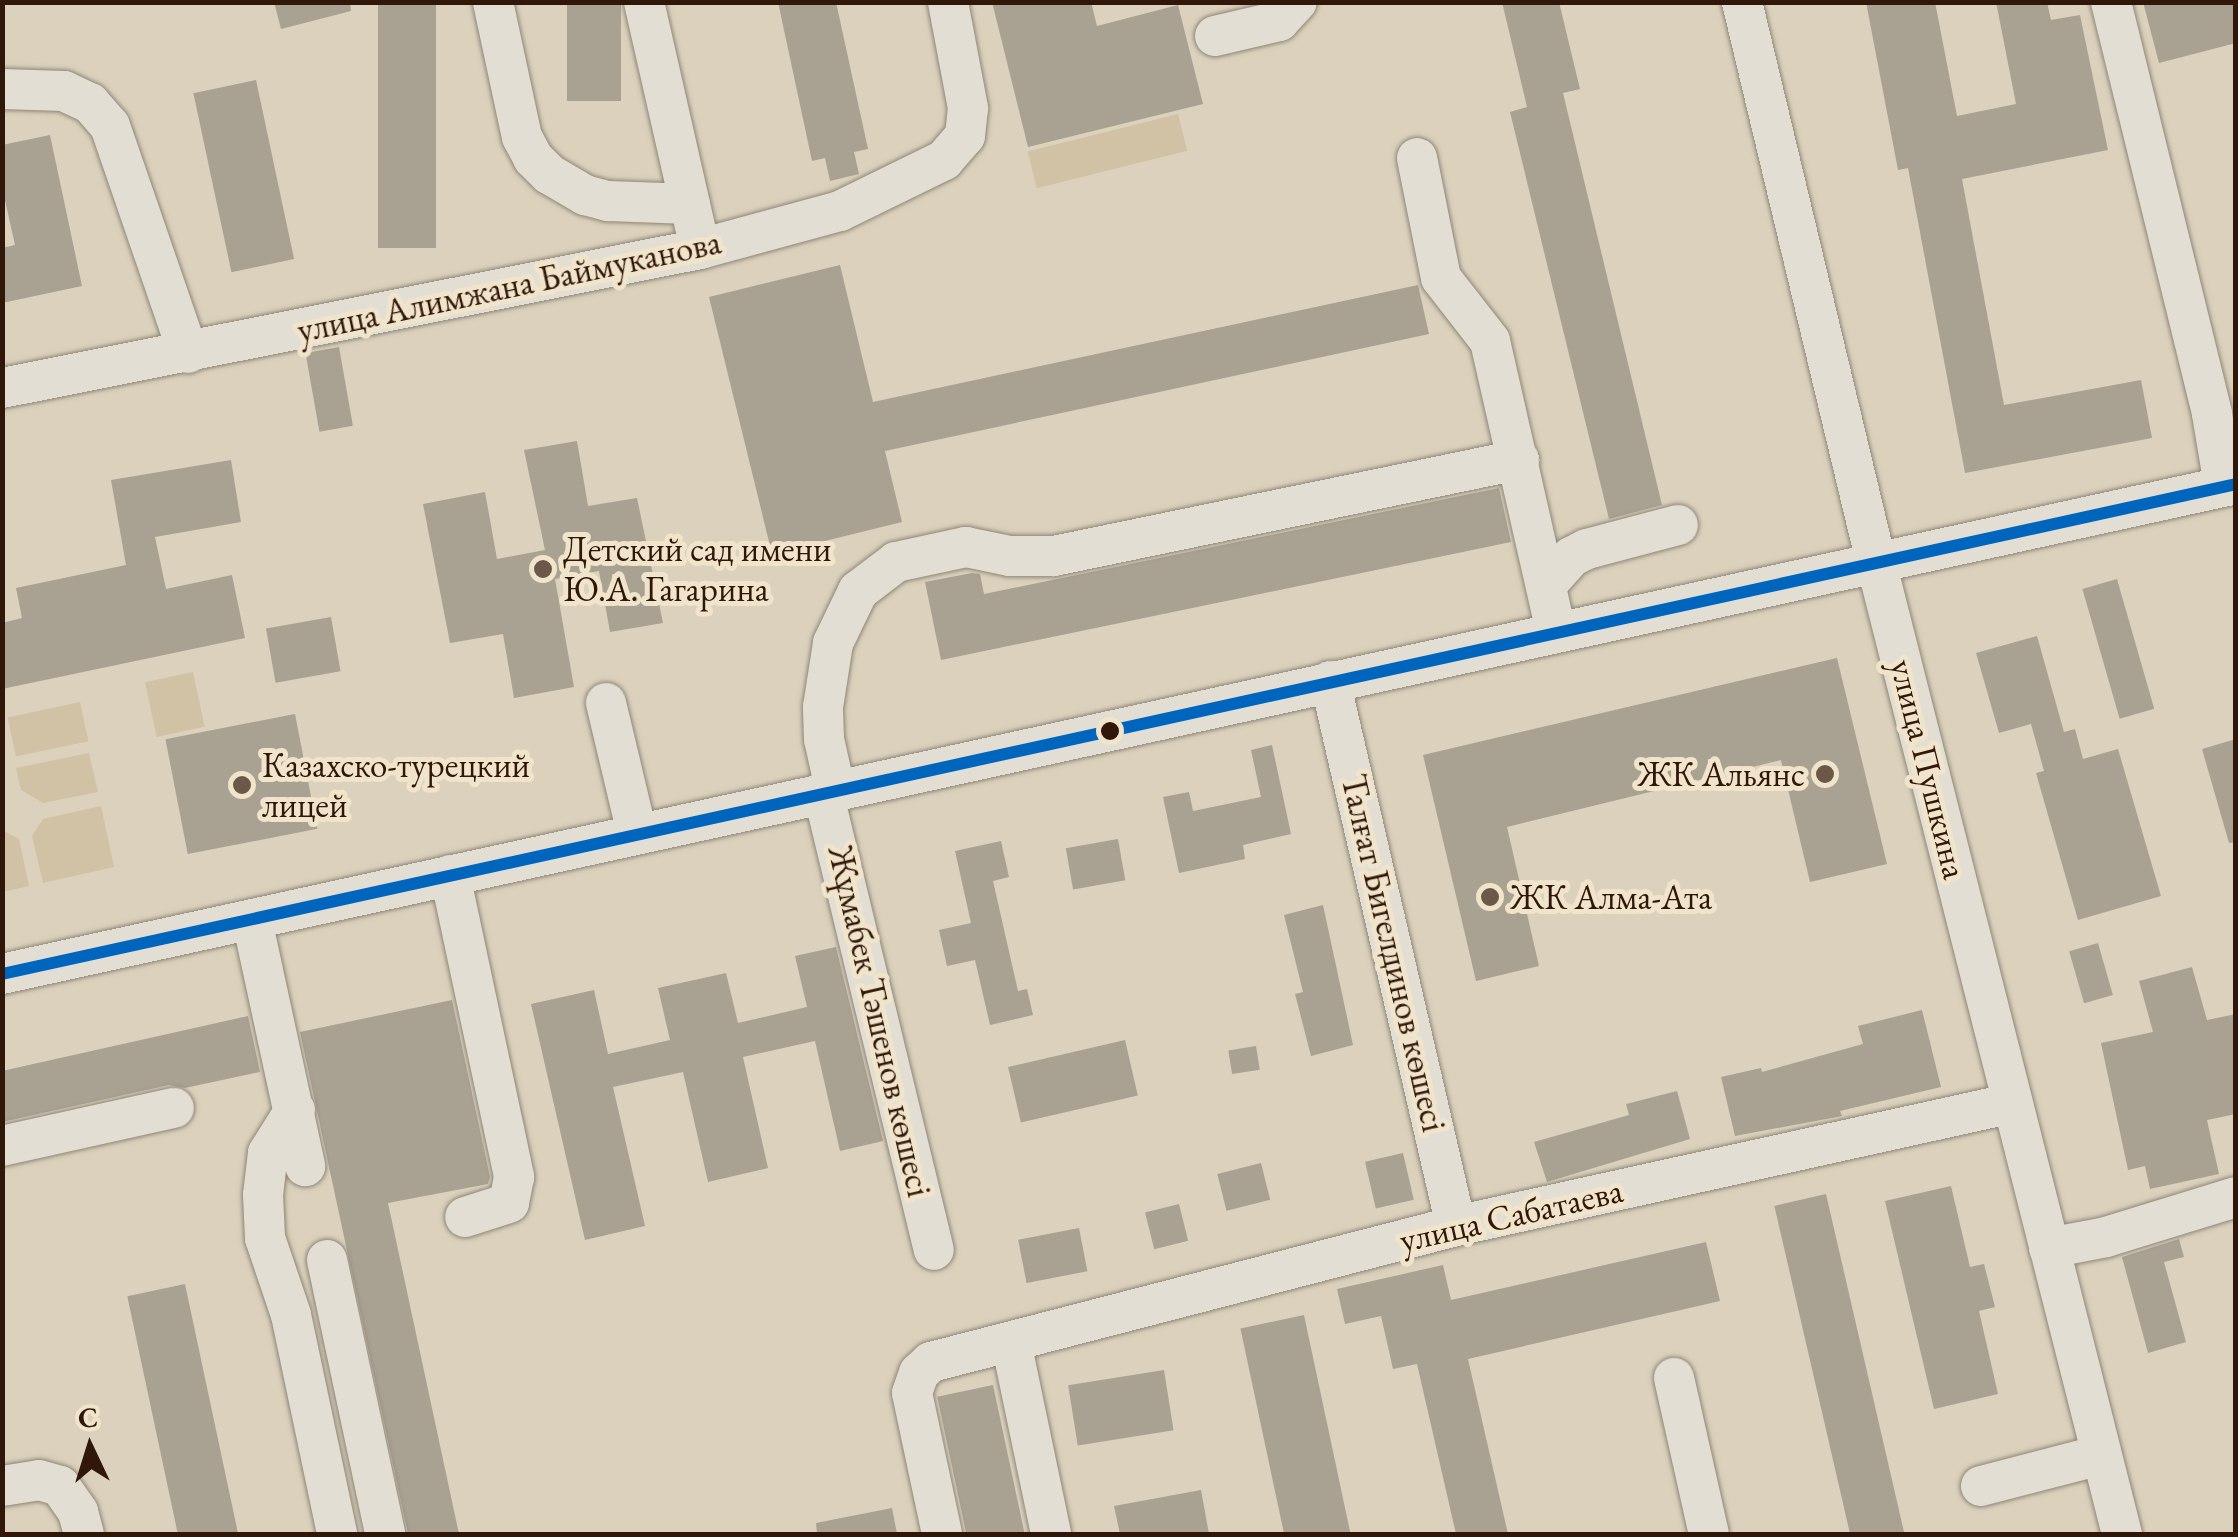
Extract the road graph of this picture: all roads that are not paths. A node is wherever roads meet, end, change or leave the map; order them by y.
1 (493, 2) edge
2 (644, 2) edge
3 (948, 2) edge
4 (1297, 2) edge
5 (1742, 2) edge
6 (2110, 2) edge
7 (1215, 36) dead end
8 (2, 90) edge
9 (1417, 158) dead end
10 (690, 204) junction
11 (700, 249) junction
12 (188, 353) junction
13 (2, 388) edge
14 (1518, 460) junction
15 (2230, 485) edge
16 (1678, 525) dead end
17 (1876, 562) junction
18 (1546, 585) junction
19 (1556, 631) junction
20 (1330, 681) junction
21 (606, 703) dead end
22 (829, 791) junction
23 (637, 834) junction
24 (450, 875) junction
25 (252, 920) junction
26 (2, 974) edge
27 (2014, 1102) junction
28 (174, 1108) dead end
29 (295, 1110) junction
30 (2, 1146) edge
31 (305, 1166) dead end
32 (2236, 1197) edge
33 (466, 1217) dead end
34 (1456, 1226) junction
35 (2049, 1248) junction
36 (934, 1250) dead end
37 (327, 1260) dead end
38 (1011, 1342) junction
39 (1674, 1378) dead end
40 (2101, 1454) junction
41 (2, 1486) edge
42 (1981, 1486) dead end
43 (84, 1534) edge
44 (337, 1534) edge
45 (385, 1534) edge
46 (942, 1534) edge
47 (1051, 1534) edge
48 (1709, 1534) edge
49 (2122, 1534) edge

1 - 10 street
2 - 10 street
3 - 11 street, улица Алимжана Баймуканова
4 - 7 street
5 - 17 street, улица Пушкина
6 - 15 street
8 - 12 street
9 - 14 street
10 - 11 street
11 - 12 street, улица Алимжана Баймуканова
12 - 13 street, улица Алимжана Баймуканова
14 - 18 street
14 - 22 street, Жұмабек Тәшенов көшесі
15 - 17 street
16 - 18 street
17 - 19 street
17 - 27 street, улица Пушкина
18 - 19 street
19 - 20 street
20 - 22 street
20 - 34 street, Талғат Бигелдинов көшесі
21 - 23 street
22 - 23 street
22 - 36 street, Жұмабек Тәшенов көшесі
23 - 24 street
24 - 25 street
24 - 33 street
25 - 26 street
25 - 29 street
27 - 34 street, улица Сабатаева
27 - 35 street, улица Пушкина
28 - 30 street
29 - 31 street
29 - 44 street
32 - 35 street
34 - 38 street, улица Сабатаева
35 - 40 street, улица Пушкина
37 - 45 street
38 - 46 street, улица Сабатаева
38 - 47 street
39 - 48 street
40 - 42 street
40 - 49 street, улица Пушкина
41 - 43 street

